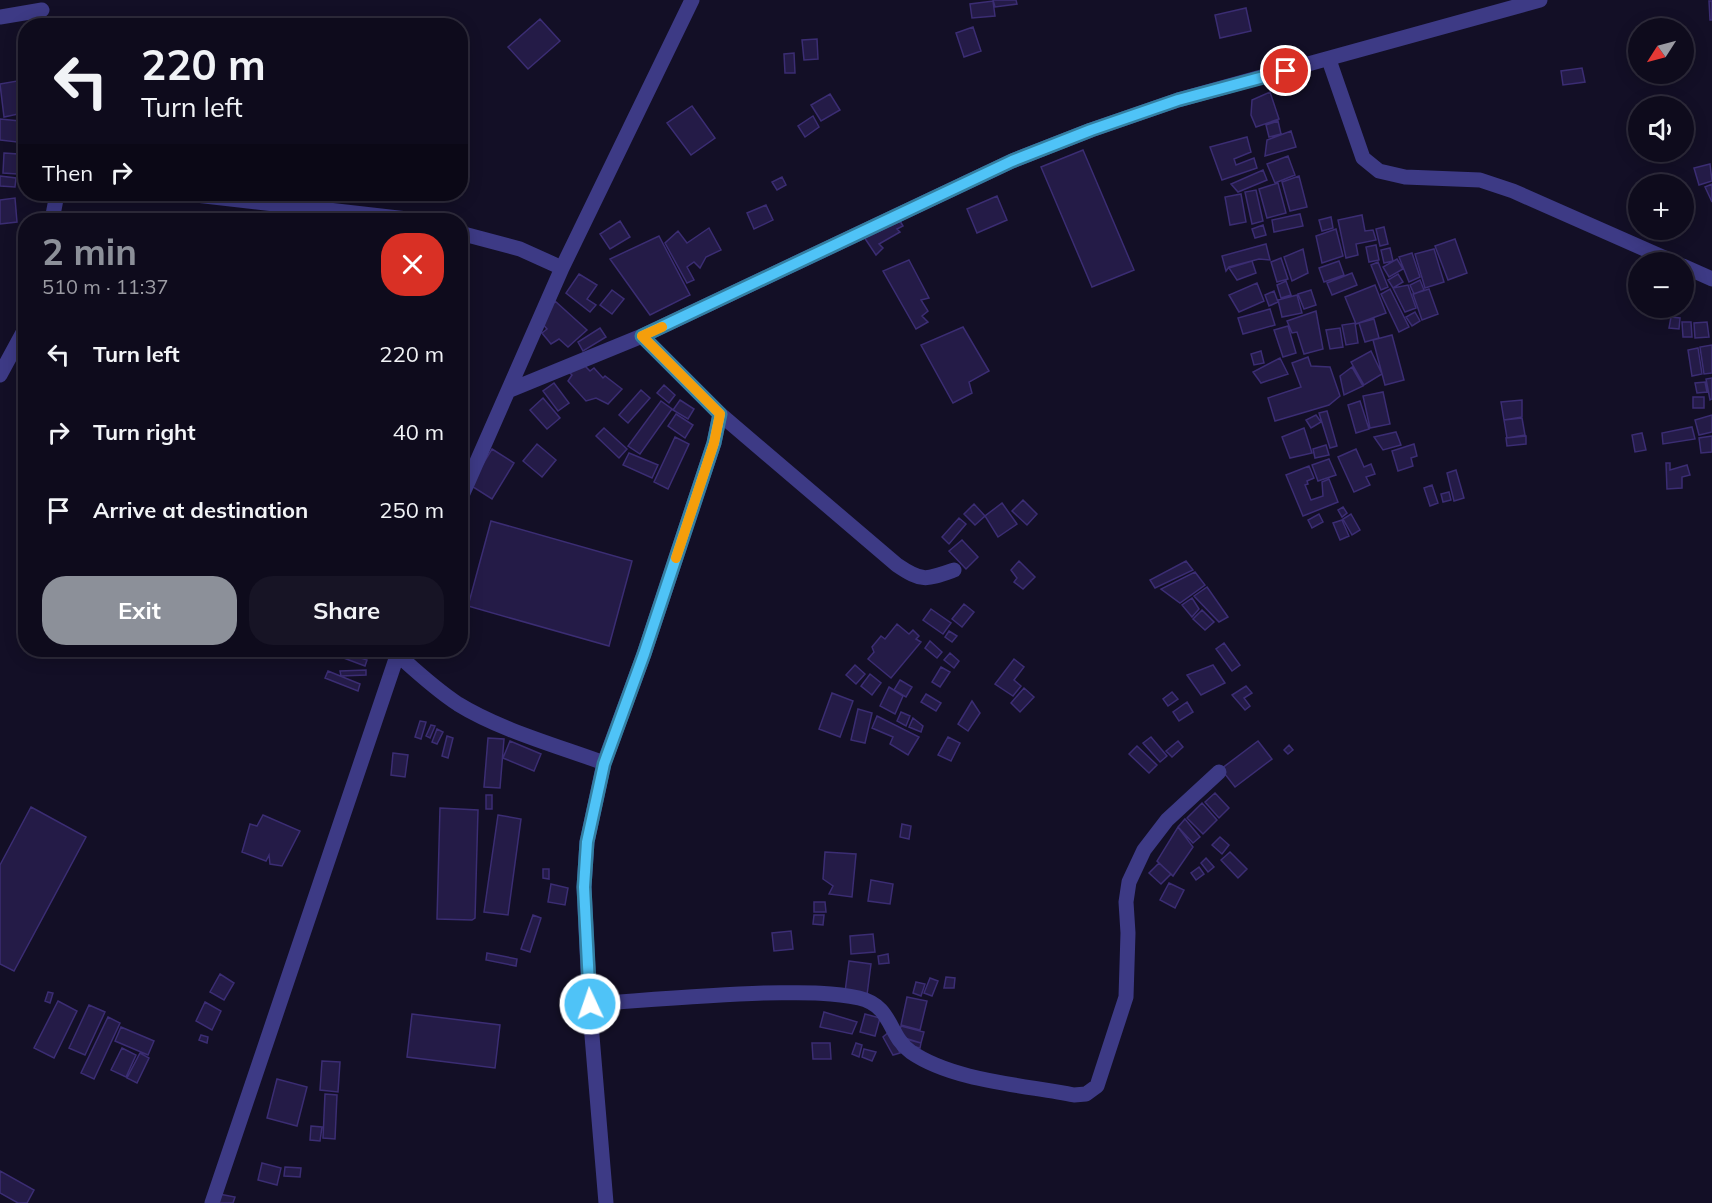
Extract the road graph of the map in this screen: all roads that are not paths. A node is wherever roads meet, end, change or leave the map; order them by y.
1 (692, 0) edge
2 (1540, 0) edge
3 (42, 12) edge
4 (0, 17) edge
5 (1329, 60) junction
6 (249, 201) edge
7 (354, 213) edge
8 (468, 235) edge
9 (1651, 252) edge
10 (562, 268) junction
11 (1694, 271) edge
12 (1712, 279) edge
13 (642, 336) junction
14 (18, 342) edge
15 (0, 375) edge
16 (510, 390) junction
17 (720, 414) junction
18 (468, 482) edge
19 (954, 570) dead end
20 (396, 657) edge
21 (403, 657) edge
22 (604, 764) junction
23 (1220, 772) dead end
24 (590, 1004) junction
25 (212, 1203) edge
26 (606, 1203) edge

1 - 10 street
2 - 5 street
3 - 4 street
5 - 9 street
5 - 13 street
6 - 7 street
8 - 10 street
10 - 16 street
11 - 12 street
13 - 16 street
13 - 17 street
14 - 15 street
16 - 18 street
17 - 19 street
17 - 22 street
20 - 25 street
21 - 22 street
22 - 24 street
23 - 24 street
24 - 26 street

